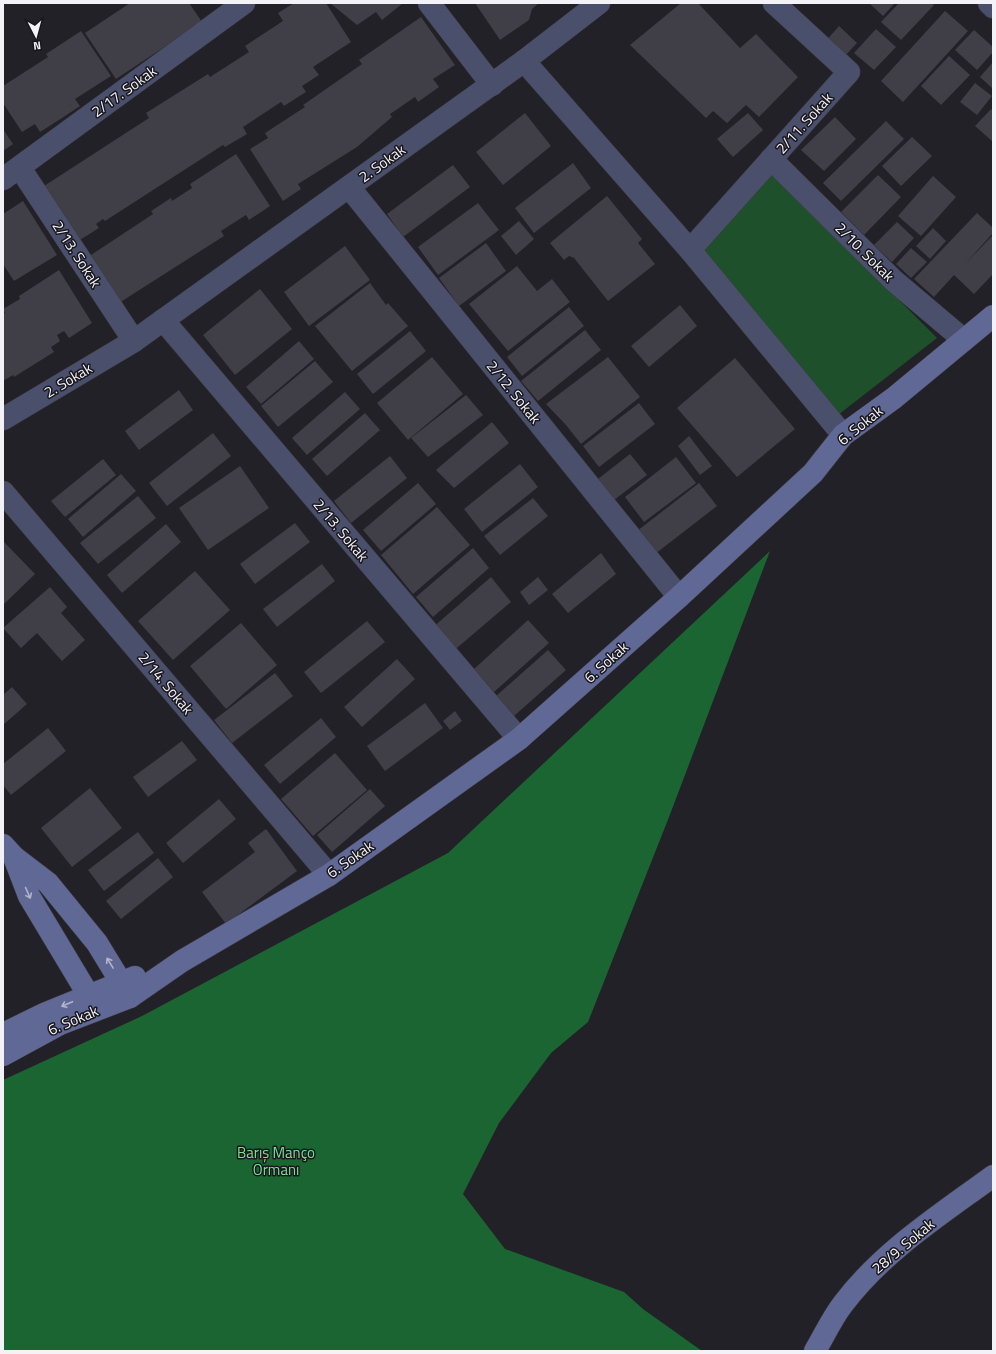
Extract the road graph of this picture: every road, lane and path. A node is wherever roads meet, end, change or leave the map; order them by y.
1 (244, 3) edge
2 (430, 3) edge
3 (599, 3) edge
4 (774, 3) edge
5 (989, 3) edge
6 (993, 7) edge
7 (524, 62) junction
8 (492, 84) junction
9 (771, 159) junction
10 (11, 174) edge
11 (349, 187) junction
12 (690, 250) junction
13 (993, 316) edge
14 (163, 320) junction
15 (964, 340) junction
16 (134, 341) junction
17 (3, 419) edge
18 (843, 435) junction
19 (3, 492) edge
20 (679, 597) junction
21 (519, 739) junction
22 (8, 851) edge
23 (329, 875) junction
24 (126, 989) junction
25 (93, 1002) junction
26 (3, 1034) edge
27 (3, 1055) edge
28 (993, 1176) edge
29 (815, 1351) edge

1 - 10 street, 2/17. Sokak
2 - 8 street
3 - 7 street, 2. Sokak
4 - 9 street, 2/11. Sokak
5 - 6 street
7 - 8 street, 2. Sokak
7 - 12 street
8 - 11 street, 2. Sokak
9 - 12 street, 2/11. Sokak
9 - 15 street, 2/10. Sokak
10 - 16 street, 2/13. Sokak
11 - 14 street, 2. Sokak
11 - 20 street, 2/12. Sokak
12 - 18 street
13 - 15 main road, 6. Sokak
14 - 16 street, 2. Sokak
14 - 21 street, 2/13. Sokak
15 - 18 main road, 6. Sokak
16 - 17 street, 2. Sokak
18 - 20 main road, 6. Sokak
19 - 23 street, 2/14. Sokak
20 - 21 main road, 6. Sokak
21 - 23 main road, 6. Sokak
24 -> 22 main road
22 -> 25 main road
23 - 24 main road, 6. Sokak
24 - 25 main road, 6. Sokak
25 -> 26 main road, 6. Sokak
25 - 27 main road, 6. Sokak
28 - 29 main road, 28/9. Sokak

